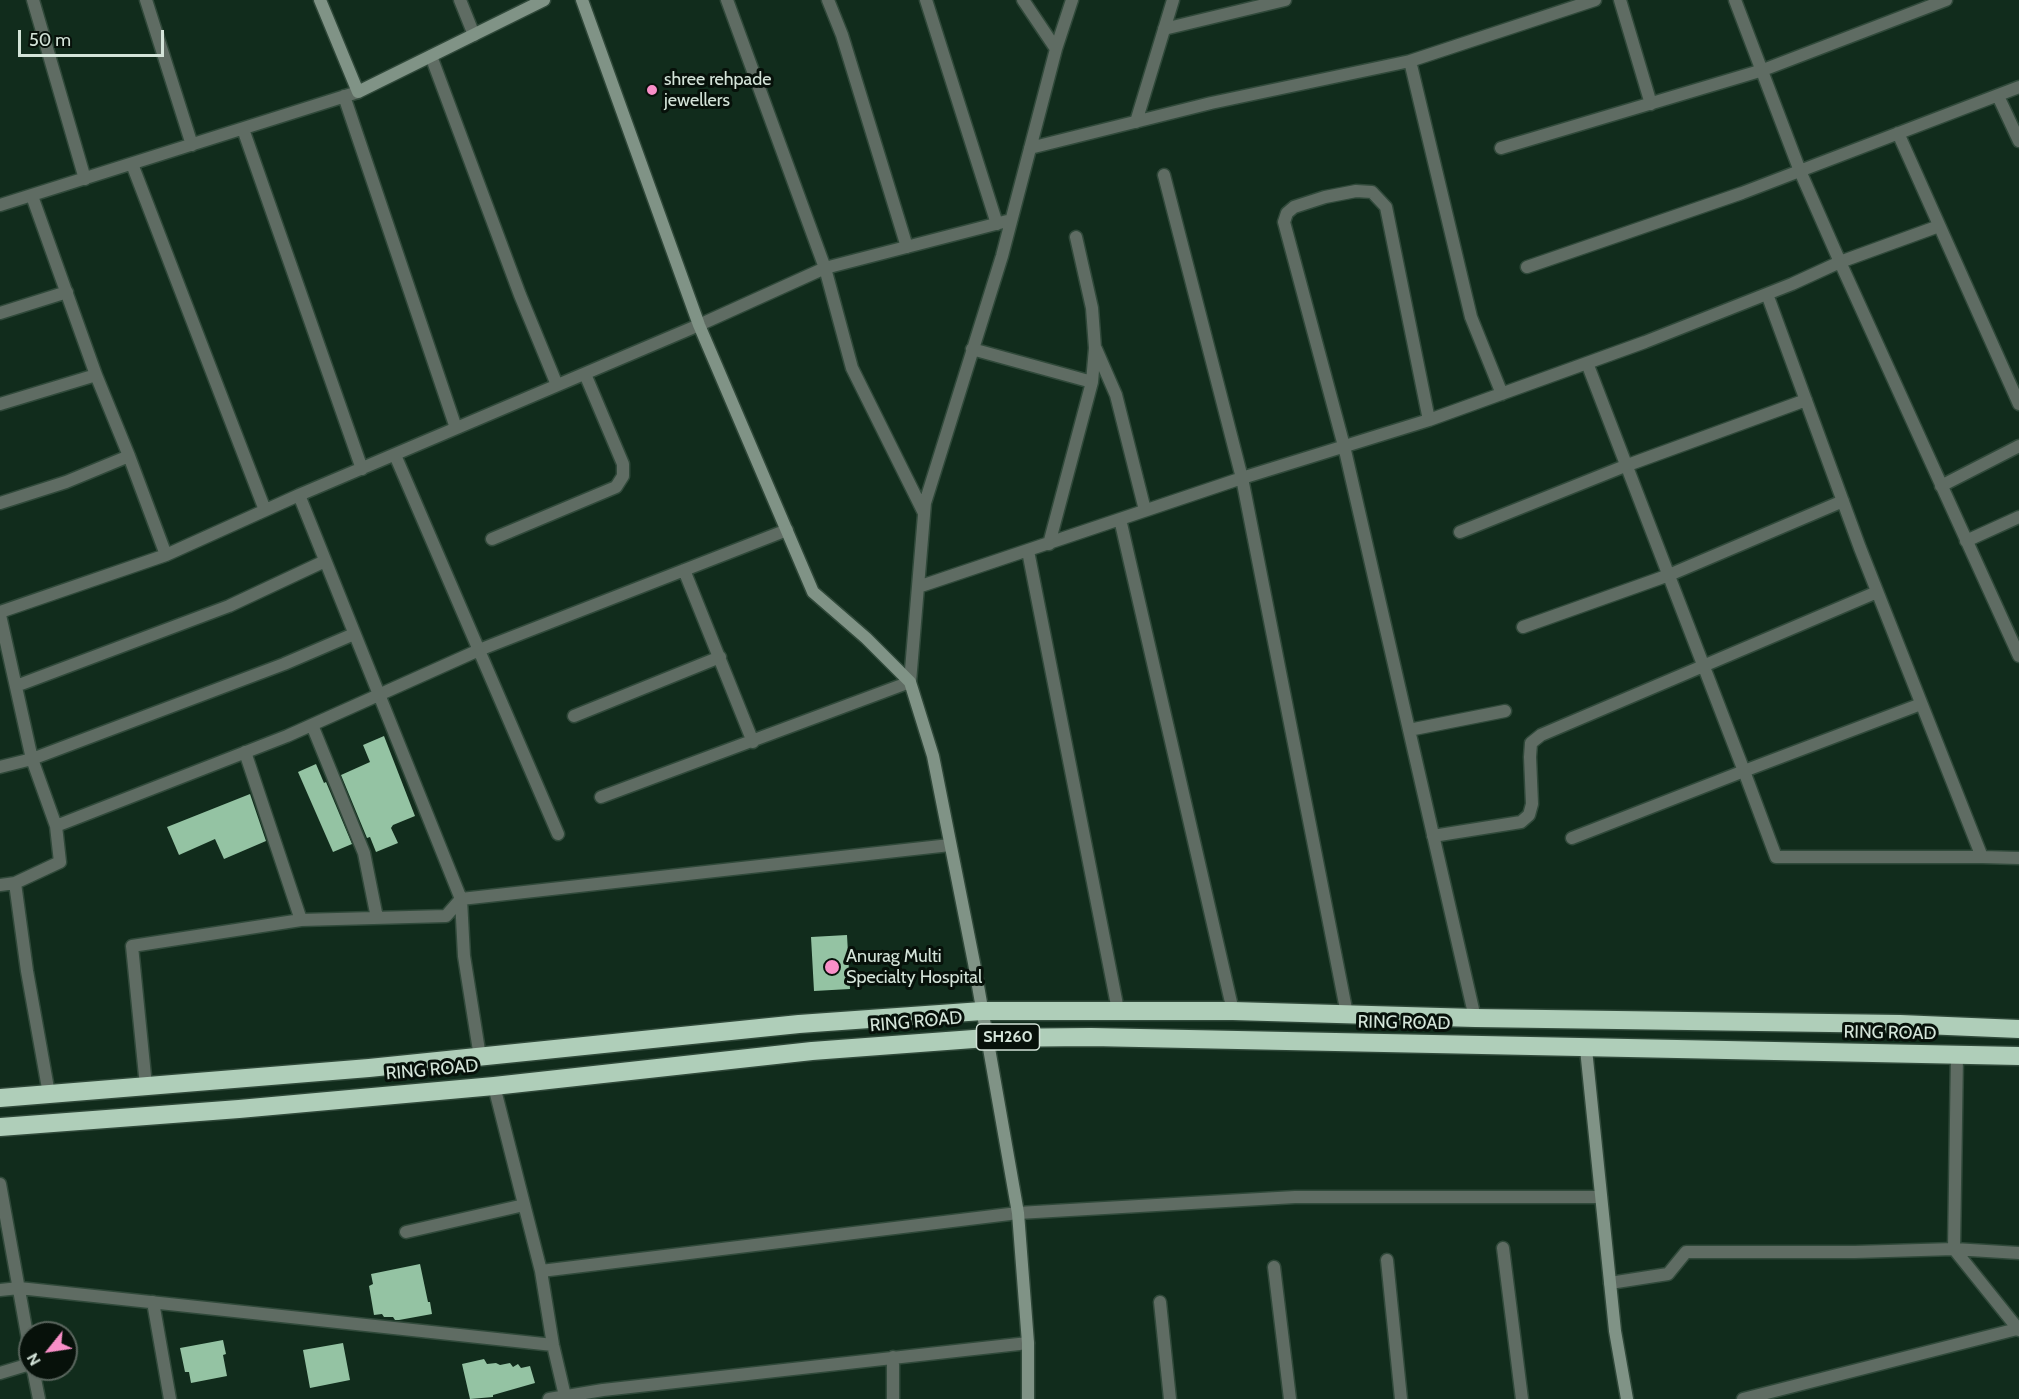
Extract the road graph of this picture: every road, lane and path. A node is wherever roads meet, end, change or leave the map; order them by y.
1 (33, 0) edge
2 (146, 0) edge
3 (320, 0) edge
4 (460, 0) edge
5 (544, 0) edge
6 (582, 0) edge
7 (727, 0) edge
8 (828, 0) edge
9 (926, 0) edge
10 (1023, 0) edge
11 (1072, 0) edge
12 (1173, 0) edge
13 (1285, 0) edge
14 (1594, 0) edge
15 (1620, 0) edge
16 (1735, 0) edge
17 (1946, 0) edge
18 (1164, 29) junction
19 (474, 35) junction
20 (1056, 49) junction
21 (431, 56) junction
22 (1410, 61) junction
23 (1763, 70) junction
24 (2019, 87) edge
25 (358, 92) junction
26 (344, 96) junction
27 (1998, 96) junction
28 (1651, 104) junction
29 (1136, 122) junction
30 (243, 129) junction
31 (1898, 133) junction
32 (2019, 141) edge
33 (192, 145) junction
34 (1030, 148) junction
35 (1501, 148) dead end
36 (132, 164) junction
37 (1800, 171) junction
38 (1164, 175) dead end
39 (85, 179) junction
40 (32, 196) junction
41 (0, 205) edge
42 (1011, 220) junction
43 (997, 224) junction
44 (1939, 226) junction
45 (1076, 237) dead end
46 (907, 247) junction
47 (1840, 262) junction
48 (1527, 267) dead end
49 (825, 268) junction
50 (67, 292) junction
51 (1767, 294) junction
52 (0, 313) edge
53 (699, 325) junction
54 (1095, 348) junction
55 (972, 350) junction
56 (1587, 363) junction
57 (585, 374) junction
58 (96, 375) junction
59 (1092, 382) junction
60 (557, 385) junction
61 (1502, 394) junction
62 (1806, 400) junction
63 (0, 405) edge
64 (2019, 405) edge
65 (1429, 420) junction
66 (456, 428) junction
67 (1344, 446) junction
68 (2019, 446) edge
69 (395, 454) junction
70 (129, 456) junction
71 (1625, 466) junction
72 (362, 469) junction
73 (1242, 478) junction
74 (1941, 486) junction
75 (298, 495) junction
76 (1843, 501) junction
77 (0, 503) edge
78 (265, 510) junction
79 (1145, 510) junction
80 (924, 514) junction
81 (2019, 517) edge
82 (1120, 519) junction
83 (787, 530) junction
84 (1460, 532) dead end
85 (492, 538) dead end
86 (1966, 541) junction
87 (1049, 544) junction
88 (1028, 551) junction
89 (166, 555) junction
90 (325, 561) junction
91 (684, 570) junction
92 (1669, 575) junction
93 (918, 586) junction
94 (1877, 592) junction
95 (0, 614) edge
96 (1523, 627) dead end
97 (354, 634) junction
98 (4, 646) edge
99 (479, 650) junction
100 (2019, 656) edge
101 (720, 657) junction
102 (1704, 667) junction
103 (910, 682) junction
104 (16, 686) junction
105 (379, 695) junction
106 (1921, 704) junction
107 (1505, 711) dead end
108 (574, 716) dead end
109 (312, 724) junction
110 (1409, 730) junction
111 (753, 742) junction
112 (246, 752) junction
113 (32, 759) junction
114 (0, 766) edge
115 (1744, 771) junction
116 (601, 797) dead end
117 (56, 826) junction
118 (558, 834) dead end
119 (1433, 836) junction
120 (1572, 838) dead end
121 (950, 845) junction
122 (1982, 857) junction
123 (2019, 858) edge
124 (15, 883) junction
125 (0, 885) edge
126 (461, 899) junction
127 (377, 918) junction
128 (301, 920) junction
129 (1118, 1010) junction
130 (982, 1011) junction
131 (1233, 1011) junction
132 (1347, 1014) junction
133 (1474, 1018) junction
134 (2019, 1029) edge
135 (987, 1038) junction
136 (1586, 1049) junction
137 (1957, 1055) junction
138 (2019, 1056) edge
139 (480, 1057) junction
140 (146, 1086) junction
141 (494, 1086) junction
142 (49, 1094) junction
143 (0, 1098) edge
144 (0, 1127) edge
145 (0, 1184) edge
146 (1601, 1197) junction
147 (524, 1205) junction
148 (1018, 1212) junction
149 (406, 1232) dead end
150 (1503, 1248) dead end
151 (1954, 1249) junction
152 (2019, 1253) edge
153 (1387, 1260) dead end
154 (1274, 1268) dead end
155 (541, 1271) junction
156 (1610, 1283) junction
157 (19, 1288) junction
158 (0, 1290) edge
159 (153, 1302) junction
160 (1160, 1302) dead end
161 (25, 1321) edge
162 (2018, 1329) edge
163 (1028, 1343) junction
164 (553, 1345) junction
165 (893, 1357) junction
166 (18, 1368) edge
167 (0, 1373) edge
168 (35, 1381) edge
169 (565, 1396) junction
170 (39, 1399) edge
171 (170, 1399) edge
172 (549, 1399) edge
173 (892, 1399) edge
174 (1028, 1399) edge
175 (1170, 1399) edge
176 (1290, 1399) edge
177 (1401, 1399) edge
178 (1522, 1399) edge
179 (1627, 1399) edge
180 (1743, 1399) edge

1 - 39 street
2 - 33 street
3 - 25 street
4 - 19 street
5 - 19 street
6 - 53 street
7 - 49 street
8 - 46 street
9 - 43 street
10 - 20 street
11 - 20 street
12 - 18 street
13 - 18 street
14 - 22 street
15 - 28 street
16 - 23 street
17 - 23 street
18 - 29 street
19 - 21 street
20 - 34 street
21 - 25 street
21 - 60 street
22 - 29 street
22 - 61 street
23 - 28 street
23 - 37 street
24 - 27 street
25 - 26 street
26 - 30 street
26 - 66 street
27 - 31 street
27 - 32 street
28 - 35 street
29 - 34 street
30 - 33 street
30 - 72 street
31 - 37 street
31 - 44 street
33 - 36 street
34 - 42 street
36 - 39 street
36 - 78 street
37 - 47 street
37 - 48 street
38 - 73 street
39 - 40 street
40 - 41 street
40 - 50 street
42 - 43 street
42 - 55 street
43 - 46 street
44 - 47 street
44 - 64 street
45 - 54 street
46 - 49 street
47 - 51 street
47 - 74 street
49 - 53 street
49 - 80 street
50 - 52 street
50 - 58 street
51 - 56 street
51 - 62 street
53 - 57 street
53 - 83 street
54 - 59 street
54 - 79 street
55 - 59 street
55 - 80 street
56 - 61 street
56 - 71 street
57 - 60 street
57 - 85 street
58 - 63 street
58 - 70 street
59 - 87 street
60 - 66 street
61 - 65 street
62 - 71 street
62 - 76 street
65 - 67 street
65 - 67 street
66 - 69 street
67 - 73 street
67 - 110 street
68 - 74 street
69 - 72 street
69 - 99 street
70 - 77 street
70 - 89 street
71 - 84 street
71 - 92 street
72 - 75 street
73 - 79 street
73 - 132 street
74 - 86 street
75 - 78 street
75 - 90 street
76 - 92 street
76 - 94 street
78 - 89 street
79 - 82 street
80 - 93 street
81 - 86 street
82 - 87 street
82 - 131 street
83 - 91 street
83 - 103 street
86 - 100 street
87 - 88 street
88 - 93 street
88 - 129 street
89 - 95 street
90 - 97 street
90 - 104 street
91 - 99 street
91 - 101 street
92 - 96 street
92 - 102 street
93 - 103 street
94 - 102 street
94 - 106 street
95 - 98 street
97 - 105 street
97 - 113 street
98 - 104 street
99 - 105 street
99 - 118 street
101 - 108 street
101 - 111 street
102 - 115 street
102 - 119 street
103 - 111 street
103 - 121 street
104 - 113 street
105 - 109 street
105 - 126 street
106 - 115 street
106 - 122 street
107 - 110 street
109 - 112 street
109 - 127 street
110 - 119 street
111 - 116 street
112 - 117 street
112 - 128 street
113 - 114 street
113 - 117 street
115 - 120 street
115 - 122 street
117 - 124 street
119 - 133 street
121 - 126 street
121 - 130 street
122 - 123 street
124 - 125 street
124 - 142 street
126 - 127 street
126 - 139 street
127 - 128 street
128 - 140 street
129 - 130 highway, RING ROAD / SH260
129 - 131 highway, RING ROAD / SH260
130 - 135 street
130 - 139 highway, RING ROAD / SH260
131 - 132 highway, RING ROAD / SH260
132 - 133 highway, RING ROAD / SH260
133 - 134 highway, RING ROAD / SH260
135 - 136 highway, RING ROAD / SH260
135 - 141 highway, RING ROAD / SH260
135 - 148 street
136 - 137 highway, RING ROAD / SH260
136 - 146 street
137 - 138 highway, RING ROAD / SH260
137 - 151 street
139 - 140 highway, RING ROAD / SH260
140 - 142 highway, RING ROAD / SH260
141 - 144 highway, RING ROAD / SH260
141 - 147 street
142 - 143 highway, RING ROAD / SH260
145 - 157 street
146 - 148 street
146 - 156 street
147 - 149 street
147 - 155 street
148 - 155 street
148 - 163 street
150 - 178 street
151 - 152 street
151 - 156 street
151 - 162 street
153 - 177 street
154 - 176 street
155 - 164 street
156 - 179 street
157 - 158 street
157 - 159 street
157 - 161 street
159 - 164 street
159 - 171 street
160 - 175 street
162 - 180 street
163 - 165 street
163 - 174 street
164 - 169 street
165 - 169 street
165 - 173 street
166 - 167 street
168 - 170 street
169 - 172 street

